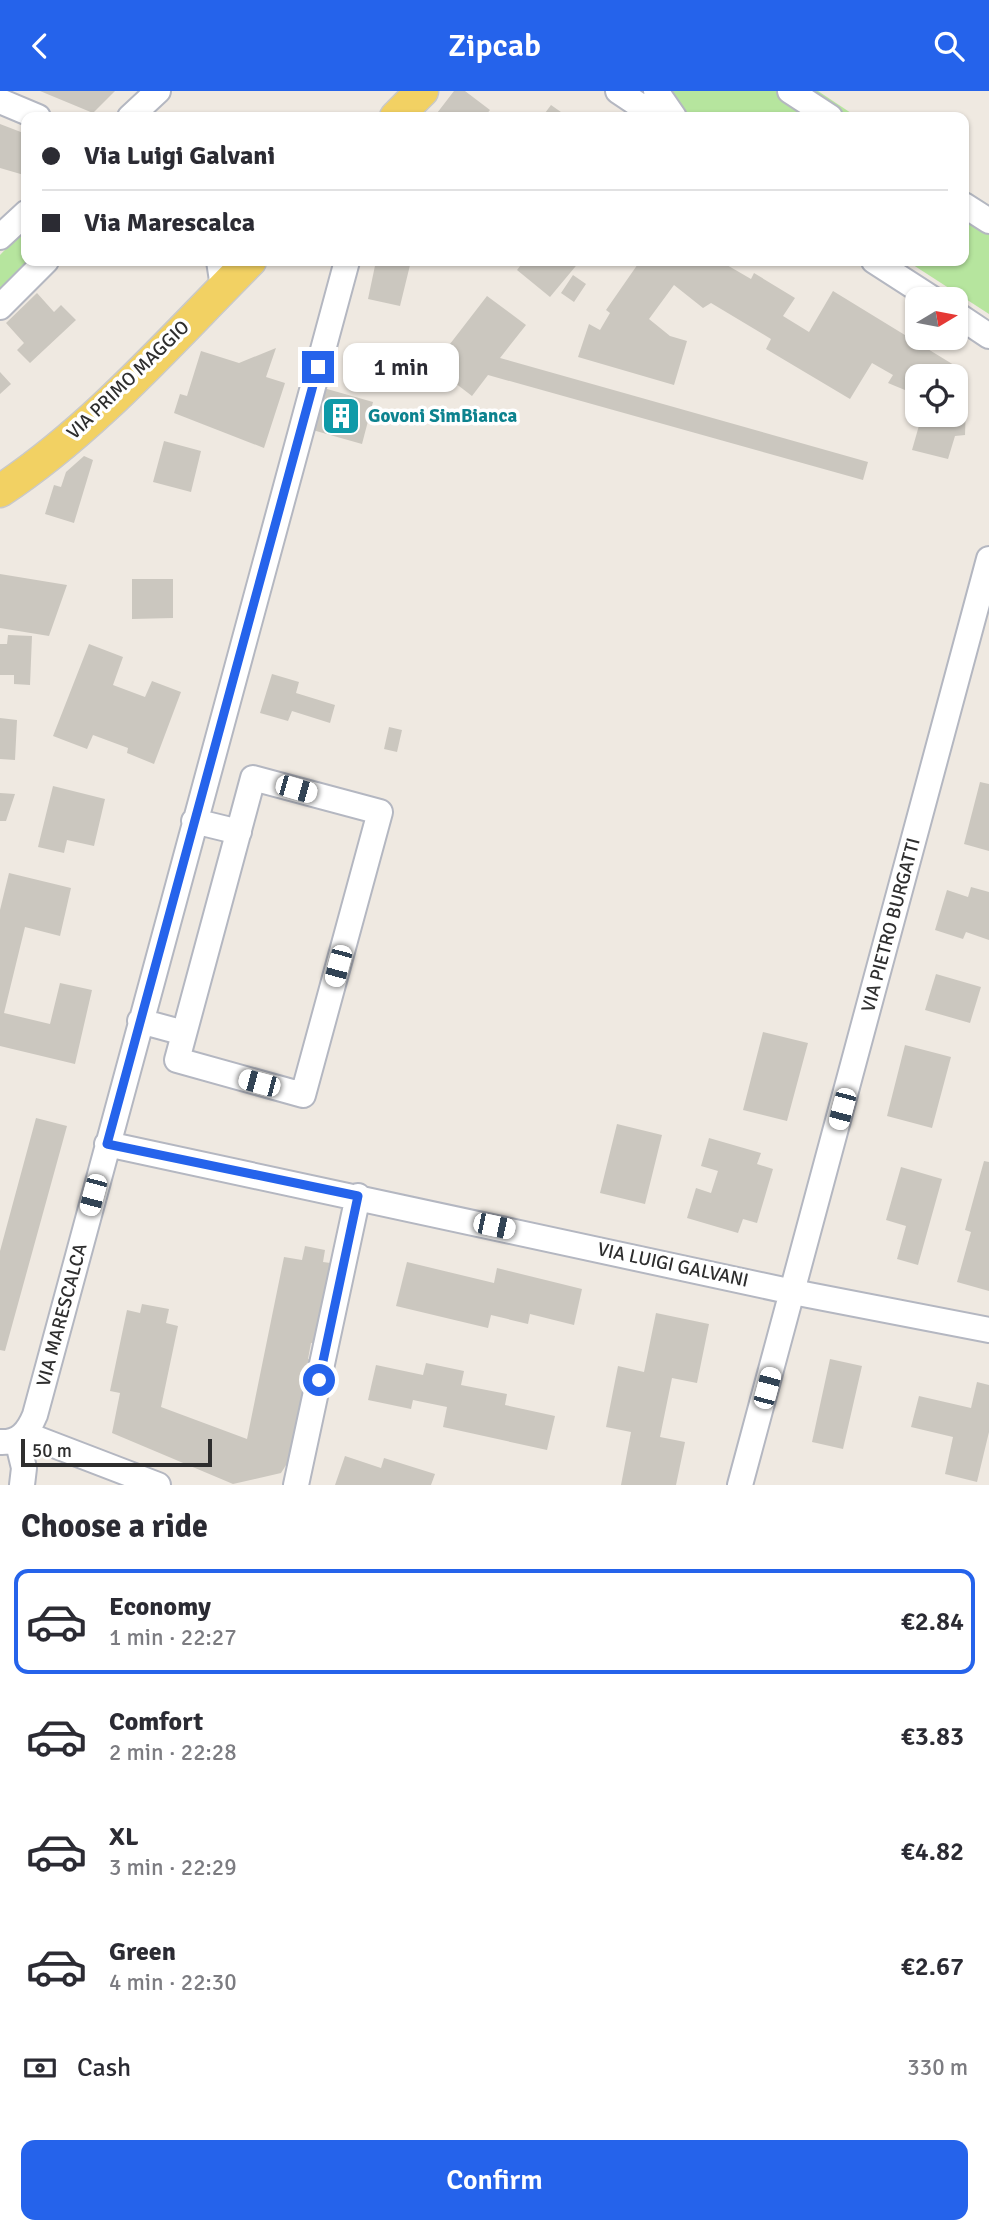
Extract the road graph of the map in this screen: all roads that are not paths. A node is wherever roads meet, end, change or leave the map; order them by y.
1 (158, 91) edge
2 (422, 91) edge
3 (618, 91) edge
4 (656, 91) edge
5 (790, 91) edge
6 (0, 101) edge
7 (26, 112) edge
8 (135, 112) edge
9 (401, 112) edge
10 (650, 112) edge
11 (671, 112) edge
12 (822, 112) edge
13 (969, 208) edge
14 (21, 218) edge
15 (989, 221) edge
16 (0, 237) edge
17 (41, 266) edge
18 (239, 266) edge
19 (346, 266) edge
20 (882, 266) edge
21 (221, 274) edge
22 (914, 287) edge
23 (0, 307) edge
24 (968, 322) edge
25 (989, 336) edge
26 (0, 491) edge
27 (989, 559) edge
28 (194, 821) junction
29 (239, 832) junction
30 (140, 1021) junction
31 (184, 1033) junction
32 (107, 1144) junction
33 (358, 1196) junction
34 (793, 1292) junction
35 (989, 1330) edge
36 (14, 1438) edge
37 (22, 1485) edge
38 (158, 1485) edge
39 (296, 1485) edge
40 (740, 1485) edge

1 - 8 street
2 - 9 main road
3 - 10 street
4 - 11 street
5 - 12 street
6 - 7 street
13 - 15 street
14 - 16 street
17 - 23 street
18 - 21 main road, VIA PRIMO MAGGIO
19 - 28 street, VIA MARESCALCA
20 - 22 street
21 - 26 main road, VIA PRIMO MAGGIO
24 - 25 street
27 - 34 street, VIA PIETRO BURGATTI
28 - 29 street
28 - 30 street, VIA MARESCALCA
29 - 31 street
29 - 31 street
30 - 31 street
30 - 32 street, VIA MARESCALCA
32 - 33 street, VIA LUIGI GALVANI
32 - 36 street, VIA MARESCALCA
33 - 34 street, VIA LUIGI GALVANI
33 - 39 street
34 - 35 street, VIA LUIGI GALVANI
34 - 40 street, VIA PIETRO BURGATTI
36 - 37 street
36 - 38 street

